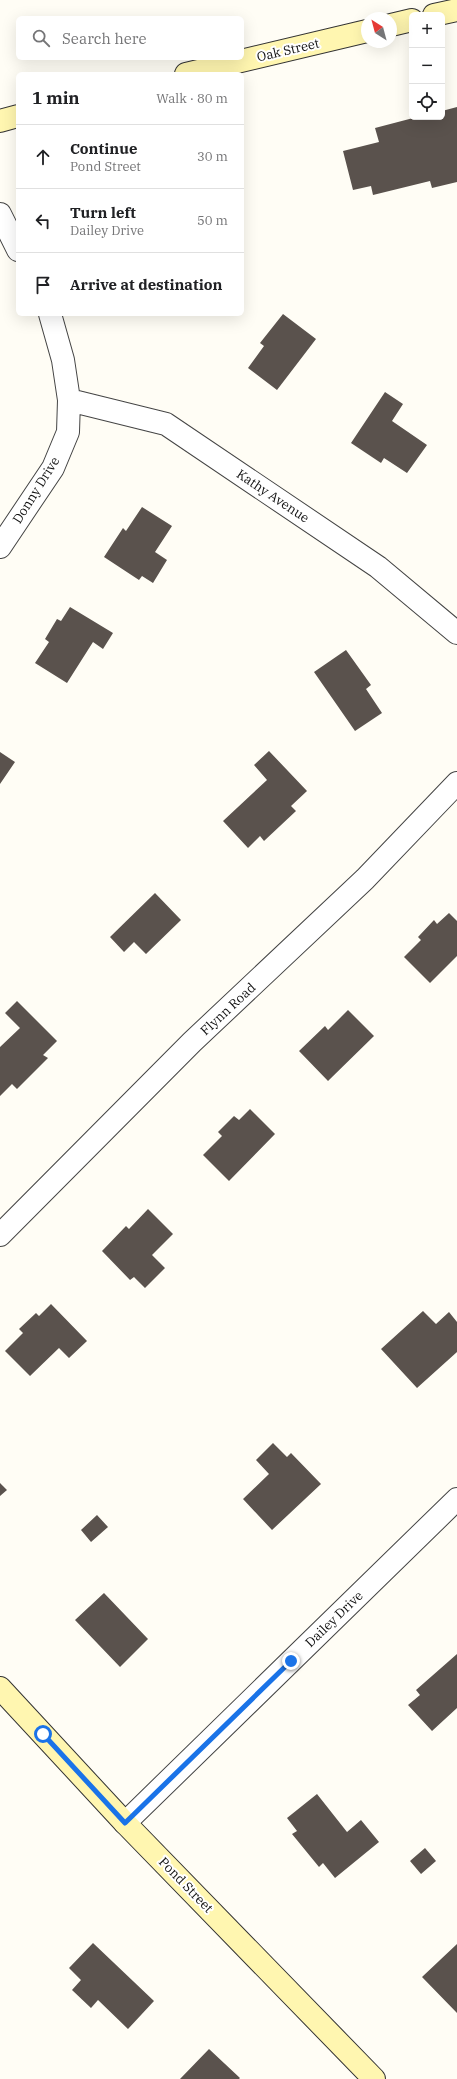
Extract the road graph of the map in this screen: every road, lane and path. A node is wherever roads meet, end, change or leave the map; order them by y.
1 (457, 10) edge
2 (445, 13) edge
3 (409, 21) edge
4 (397, 24) edge
5 (361, 32) edge
6 (194, 72) edge
7 (16, 117) edge
8 (0, 121) edge
9 (0, 214) edge
10 (16, 246) edge
11 (51, 316) edge
12 (69, 400) junction
13 (0, 547) edge
14 (457, 633) edge
15 (457, 783) edge
16 (0, 1235) edge
17 (457, 1499) edge
18 (0, 1688) edge
19 (125, 1823) junction
20 (374, 2079) edge

1 - 2 main road
3 - 4 main road
5 - 6 main road, Oak Street
7 - 8 main road
9 - 10 street
11 - 12 street, Donny Drive
12 - 13 street, Donny Drive
12 - 14 street, Kathy Avenue
15 - 16 street, Flynn Road
17 - 19 street, Dailey Drive
18 - 19 main road, Pond Street
19 - 20 main road, Pond Street

